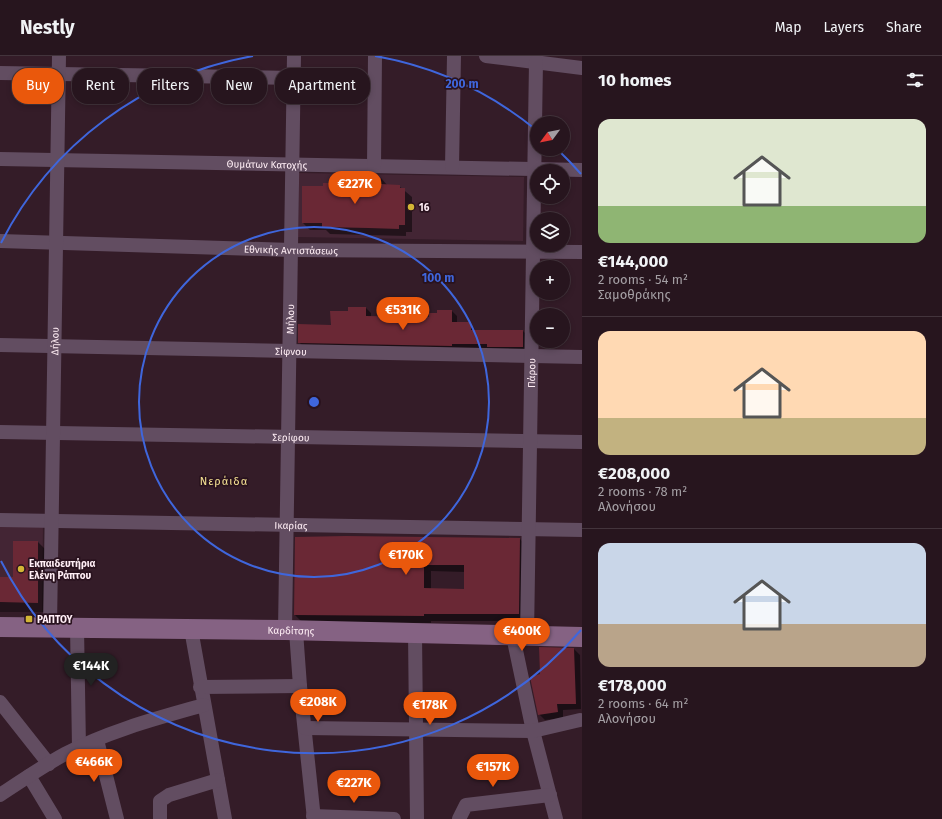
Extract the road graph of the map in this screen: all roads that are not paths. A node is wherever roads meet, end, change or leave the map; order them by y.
1 (59, 56) edge
2 (294, 56) edge
3 (374, 56) edge
4 (454, 56) edge
5 (486, 56) edge
6 (536, 62) junction
7 (58, 68) edge
8 (294, 68) edge
9 (582, 68) edge
10 (0, 73) edge
11 (12, 73) edge
12 (64, 74) edge
13 (275, 78) edge
14 (58, 104) edge
15 (293, 104) edge
16 (0, 159) edge
17 (57, 160) junction
18 (292, 164) junction
19 (534, 164) edge
20 (374, 166) junction
21 (452, 167) junction
22 (530, 169) edge
23 (570, 170) edge
24 (582, 170) edge
25 (0, 241) edge
26 (56, 242) junction
27 (291, 250) junction
28 (530, 251) edge
29 (533, 252) edge
30 (570, 252) edge
31 (582, 252) edge
32 (0, 345) edge
33 (54, 346) junction
34 (290, 351) junction
35 (532, 356) junction
36 (582, 357) edge
37 (0, 432) edge
38 (53, 433) junction
39 (288, 437) junction
40 (530, 441) junction
41 (582, 442) edge
42 (0, 520) edge
43 (52, 521) junction
44 (287, 525) junction
45 (529, 529) junction
46 (582, 530) edge
47 (50, 626) junction
48 (77, 627) junction
49 (190, 629) junction
50 (4, 630) edge
51 (291, 630) junction
52 (415, 633) junction
53 (520, 636) junction
54 (582, 637) edge
55 (300, 686) junction
56 (200, 687) junction
57 (0, 702) edge
58 (204, 705) junction
59 (580, 720) dead end
60 (305, 728) junction
61 (417, 730) junction
62 (533, 731) junction
63 (97, 740) junction
64 (79, 748) junction
65 (49, 764) junction
66 (29, 776) junction
67 (218, 780) junction
68 (0, 795) edge
69 (550, 795) junction
70 (314, 817) edge
71 (55, 819) edge
72 (117, 819) edge
73 (160, 819) edge
74 (225, 819) edge
75 (394, 819) edge
76 (417, 819) edge
77 (459, 819) edge
78 (556, 819) edge

1 - 7 street, Δήλου
2 - 8 street, Μήλου
3 - 20 street
4 - 21 street
5 - 6 street
6 - 9 street
6 - 19 street, Πάρου
10 - 11 street
12 - 13 street
14 - 17 street, Δήλου
15 - 18 street, Μήλου
16 - 17 street, Θυμάτων Κατοχής
17 - 18 street, Θυμάτων Κατοχής
17 - 26 street, Δήλου
18 - 20 street, Θυμάτων Κατοχής
18 - 27 street, Μήλου
20 - 21 street, Θυμάτων Κατοχής
21 - 22 street, Θυμάτων Κατοχής
23 - 24 street, Θυμάτων Κατοχής
25 - 26 street, Εθνικής Αντιστάσεως
26 - 27 street, Εθνικής Αντιστάσεως
26 - 33 street, Δήλου
27 - 28 street, Εθνικής Αντιστάσεως
27 - 34 street, Μήλου
29 - 35 street, Πάρου
30 - 31 street, Εθνικής Αντιστάσεως
32 - 33 street, Σίφνου
33 - 34 street, Σίφνου
33 - 38 street, Δήλου
34 - 35 street, Σίφνου
34 - 39 street, Μήλου
35 - 36 street, Σίφνου
35 - 40 street, Πάρου
37 - 38 street, Σερίφου
38 - 39 street, Σερίφου
38 - 43 street, Δήλου
39 - 40 street, Σερίφου
39 - 44 street, Μήλου
40 - 41 street, Σερίφου
40 - 45 street, Πάρου
42 - 43 street, Ικαρίας
43 - 44 street, Ικαρίας
43 - 47 street, Δήλου
44 - 45 street, Ικαρίας
44 - 51 street, Μήλου
45 - 46 street, Ικαρίας
45 - 53 street, Πάρου
47 - 48 main road, Καρδίτσης
47 - 50 main road, Καρδίτσης
48 - 49 main road, Καρδίτσης
48 - 64 street
49 - 51 main road, Καρδίτσης
49 - 56 street
51 - 52 main road, Καρδίτσης
51 - 55 street, Μήλου
52 - 53 main road, Καρδίτσης
52 - 61 street
53 - 54 main road, Καρδίτσης
53 - 62 street, Πάρου
55 - 56 street
55 - 60 street, Μήλου
56 - 58 street
57 - 65 street
58 - 63 street
58 - 67 street
59 - 62 street
60 - 61 street
60 - 70 street, Μήλου
61 - 62 street
61 - 76 street
62 - 69 street, Πάρου
63 - 64 street
63 - 72 street
64 - 65 street
65 - 66 street
66 - 68 street
66 - 71 street
67 - 73 street
67 - 74 street
69 - 77 street
69 - 78 street, Πάρου
70 - 75 street

